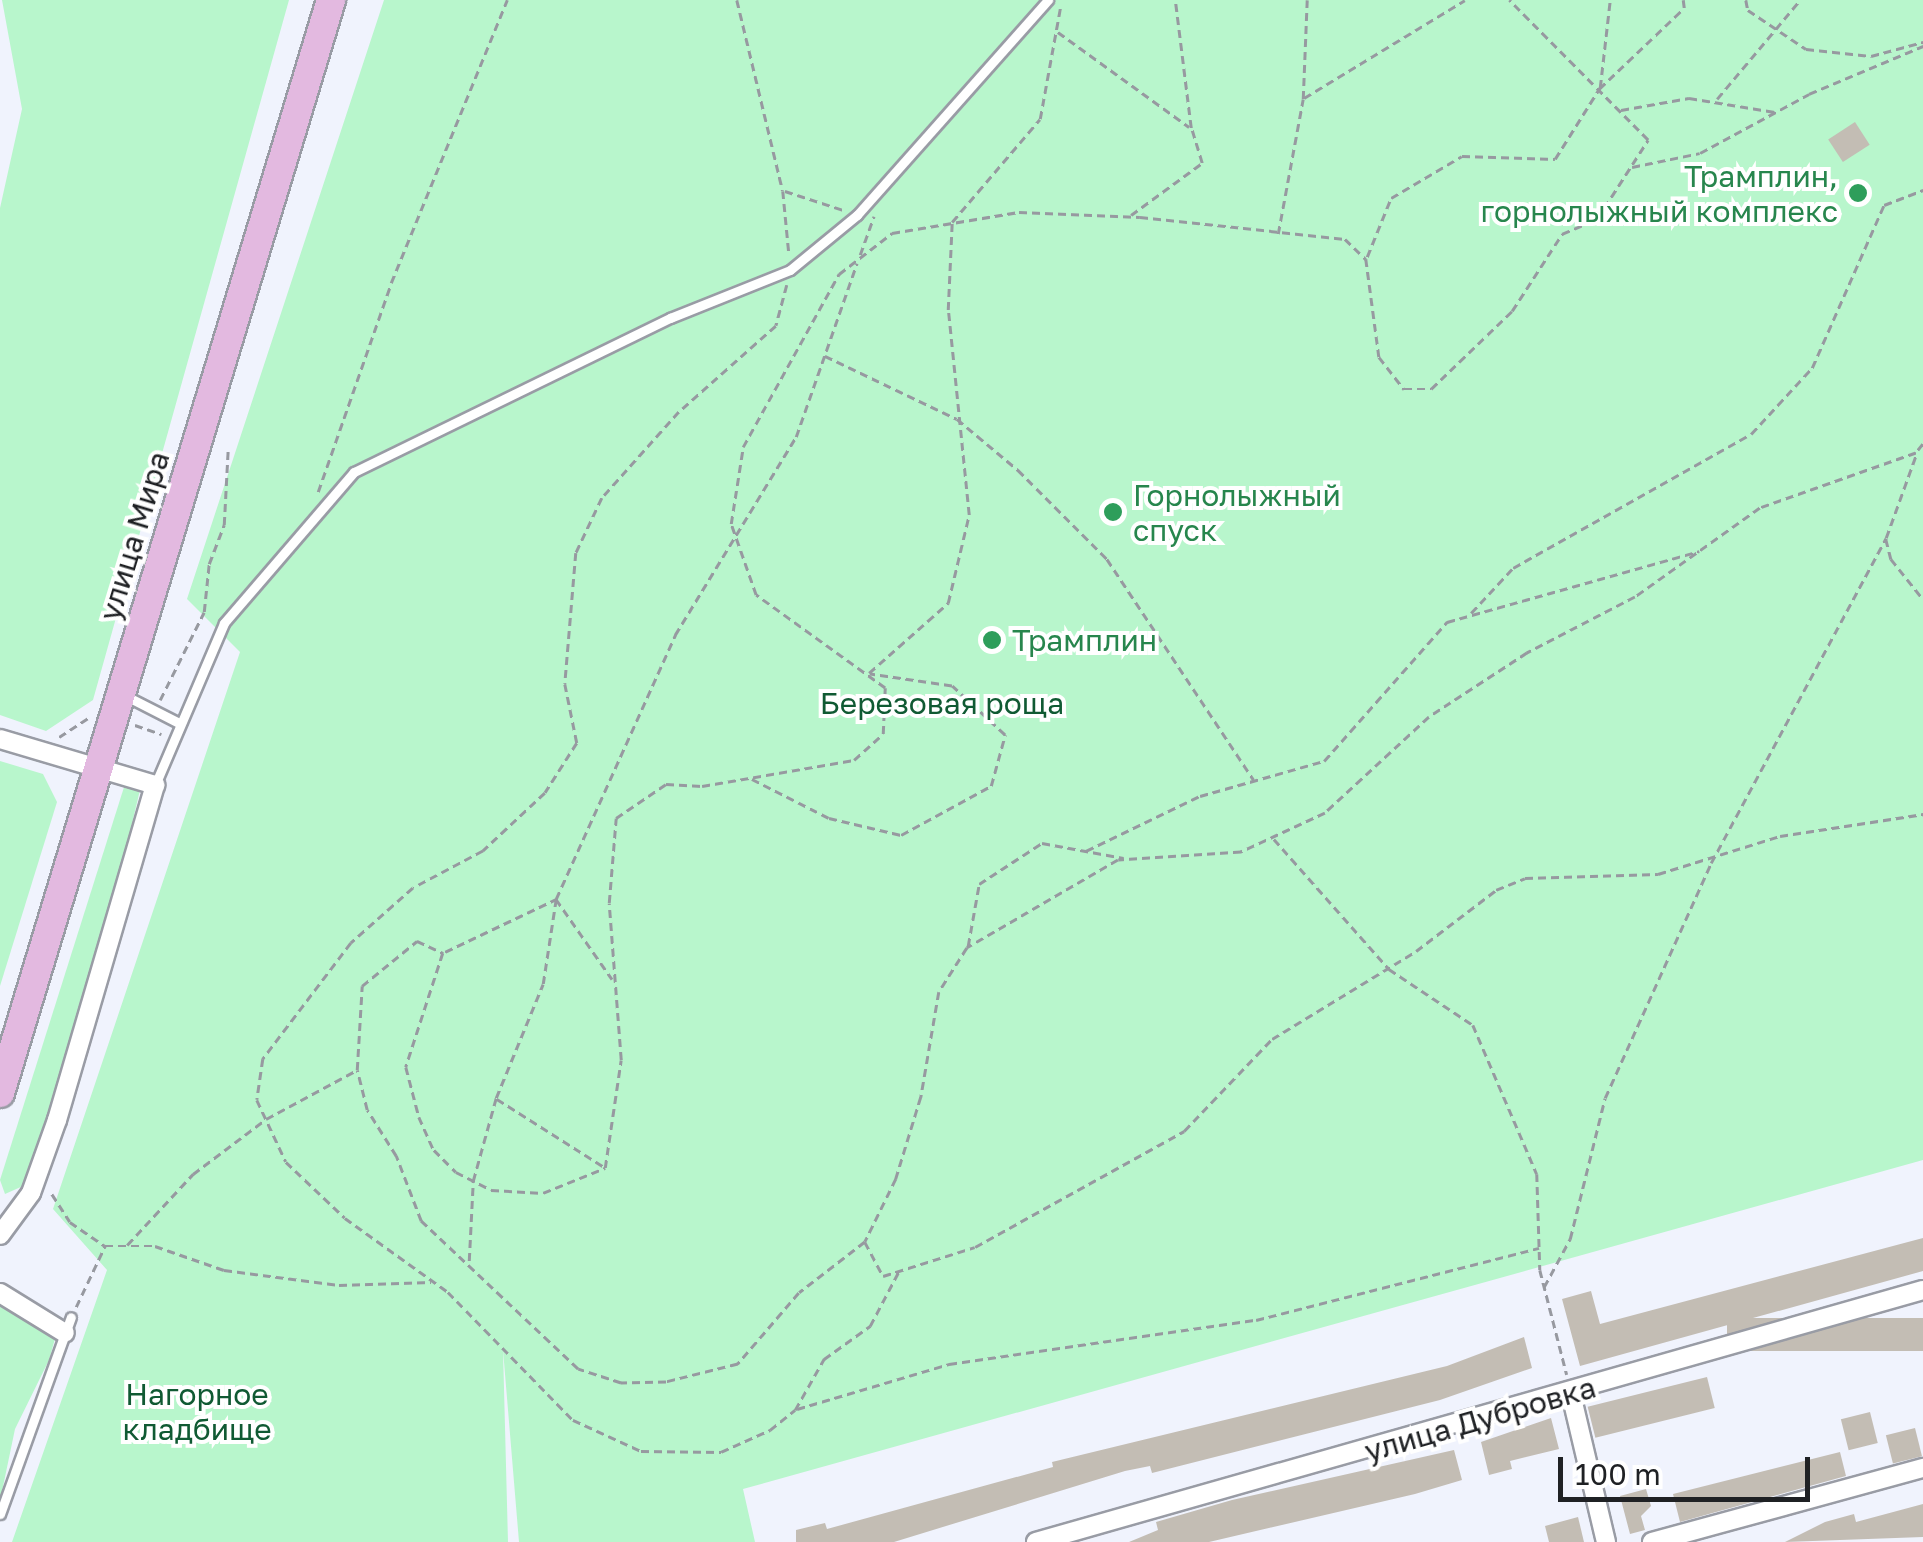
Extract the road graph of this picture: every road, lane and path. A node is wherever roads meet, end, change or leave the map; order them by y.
1 (331, 0) edge
2 (507, 0) edge
3 (737, 0) edge
4 (1048, 0) edge
5 (1062, 0) edge
6 (1175, 0) edge
7 (1307, 0) edge
8 (1465, 0) edge
9 (1508, 0) edge
10 (1610, 0) edge
11 (1684, 0) edge
12 (1746, 0) edge
13 (1800, 0) edge
14 (1776, 29) junction
15 (1056, 31) junction
16 (1923, 44) edge
17 (1600, 90) junction
18 (1303, 99) junction
19 (1716, 100) junction
20 (1619, 110) junction
21 (1775, 112) junction
22 (1190, 128) junction
23 (1631, 167) junction
24 (887, 182) junction
25 (1923, 190) edge
26 (783, 191) junction
27 (857, 215) junction
28 (1130, 216) junction
29 (952, 222) junction
30 (1278, 235) junction
31 (858, 259) junction
32 (1366, 260) junction
33 (790, 270) junction
34 (824, 356) junction
35 (957, 418) junction
36 (1923, 444) edge
37 (228, 449) dead end
38 (1916, 453) junction
39 (317, 496) dead end
40 (736, 538) junction
41 (1886, 538) junction
42 (1701, 550) junction
43 (1923, 599) edge
44 (1470, 614) junction
45 (868, 674) junction
46 (119, 693) junction
47 (156, 711) junction
48 (177, 722) junction
49 (148, 730) dead end
50 (0, 739) edge
51 (98, 768) junction
52 (749, 778) junction
53 (1254, 780) junction
54 (154, 785) junction
55 (1923, 814) edge
56 (1272, 838) junction
57 (1086, 851) junction
58 (1130, 860) junction
59 (1711, 863) junction
60 (556, 898) junction
61 (967, 948) junction
62 (443, 953) junction
63 (1388, 969) junction
64 (615, 983) junction
65 (357, 1070) junction
66 (0, 1093) edge
67 (496, 1098) junction
68 (266, 1119) junction
69 (605, 1168) junction
70 (38, 1173) junction
71 (473, 1181) junction
72 (0, 1235) edge
73 (864, 1242) junction
74 (105, 1246) junction
75 (126, 1246) junction
76 (1539, 1248) junction
77 (468, 1261) junction
78 (899, 1271) junction
79 (432, 1282) junction
80 (1544, 1287) junction
81 (1923, 1290) edge
82 (0, 1294) edge
83 (68, 1325) junction
84 (1571, 1394) junction
85 (795, 1410) junction
86 (1923, 1468) edge
87 (0, 1514) edge
88 (1036, 1542) edge
89 (1606, 1542) edge
90 (1652, 1542) edge

1 - 46 main road, улица Мира
2 - 39 path
3 - 26 path
4 - 24 lane
5 - 15 path
6 - 22 path
7 - 18 path
8 - 18 path
9 - 17 path
10 - 17 path
11 - 17 path
12 - 14 path
13 - 14 path
14 - 16 path
14 - 19 path
15 - 22 path
15 - 29 path
16 - 21 path
17 - 20 path
17 - 32 path
18 - 30 path
19 - 20 path
19 - 21 path
20 - 23 path
21 - 23 path
22 - 28 path
23 - 32 path
24 - 27 lane
24 - 31 path
25 - 44 path
26 - 27 path
26 - 33 path
27 - 33 lane
28 - 29 path
28 - 30 path
29 - 31 path
29 - 35 path
30 - 32 path
31 - 34 path
31 - 40 path
33 - 48 lane
33 - 68 path
34 - 35 path
34 - 40 path
35 - 45 path
35 - 53 path
36 - 38 path
37 - 47 path
38 - 41 path
38 - 42 path
40 - 45 path
40 - 60 path
41 - 43 path
41 - 59 path
42 - 44 path
42 - 56 path
44 - 53 path
45 - 52 path
45 - 52 path
46 - 47 lane
46 - 51 main road, улица Мира
47 - 48 lane
47 - 49 path
48 - 54 lane
50 - 51 street
51 - 54 street
51 - 66 main road, улица Мира
52 - 64 path
53 - 57 path
54 - 70 street
55 - 59 path
56 - 58 path
56 - 63 path
57 - 58 path
57 - 61 path
58 - 61 path
59 - 63 path
59 - 80 path
60 - 62 path
60 - 64 path
60 - 67 path
61 - 73 path
62 - 65 path
62 - 71 path
63 - 76 path
63 - 78 path
64 - 69 path
65 - 68 path
65 - 77 path
67 - 69 path
67 - 71 path
68 - 75 path
68 - 79 path
69 - 71 path
70 - 72 street
70 - 74 path
71 - 77 path
73 - 77 path
73 - 78 path
74 - 75 path
74 - 83 path
75 - 79 path
76 - 80 path
76 - 85 path
78 - 85 path
79 - 85 path
80 - 84 path
81 - 84 street, улица Дубровка
82 - 83 street
83 - 87 lane
84 - 88 street, улица Дубровка
84 - 89 street
86 - 90 street

